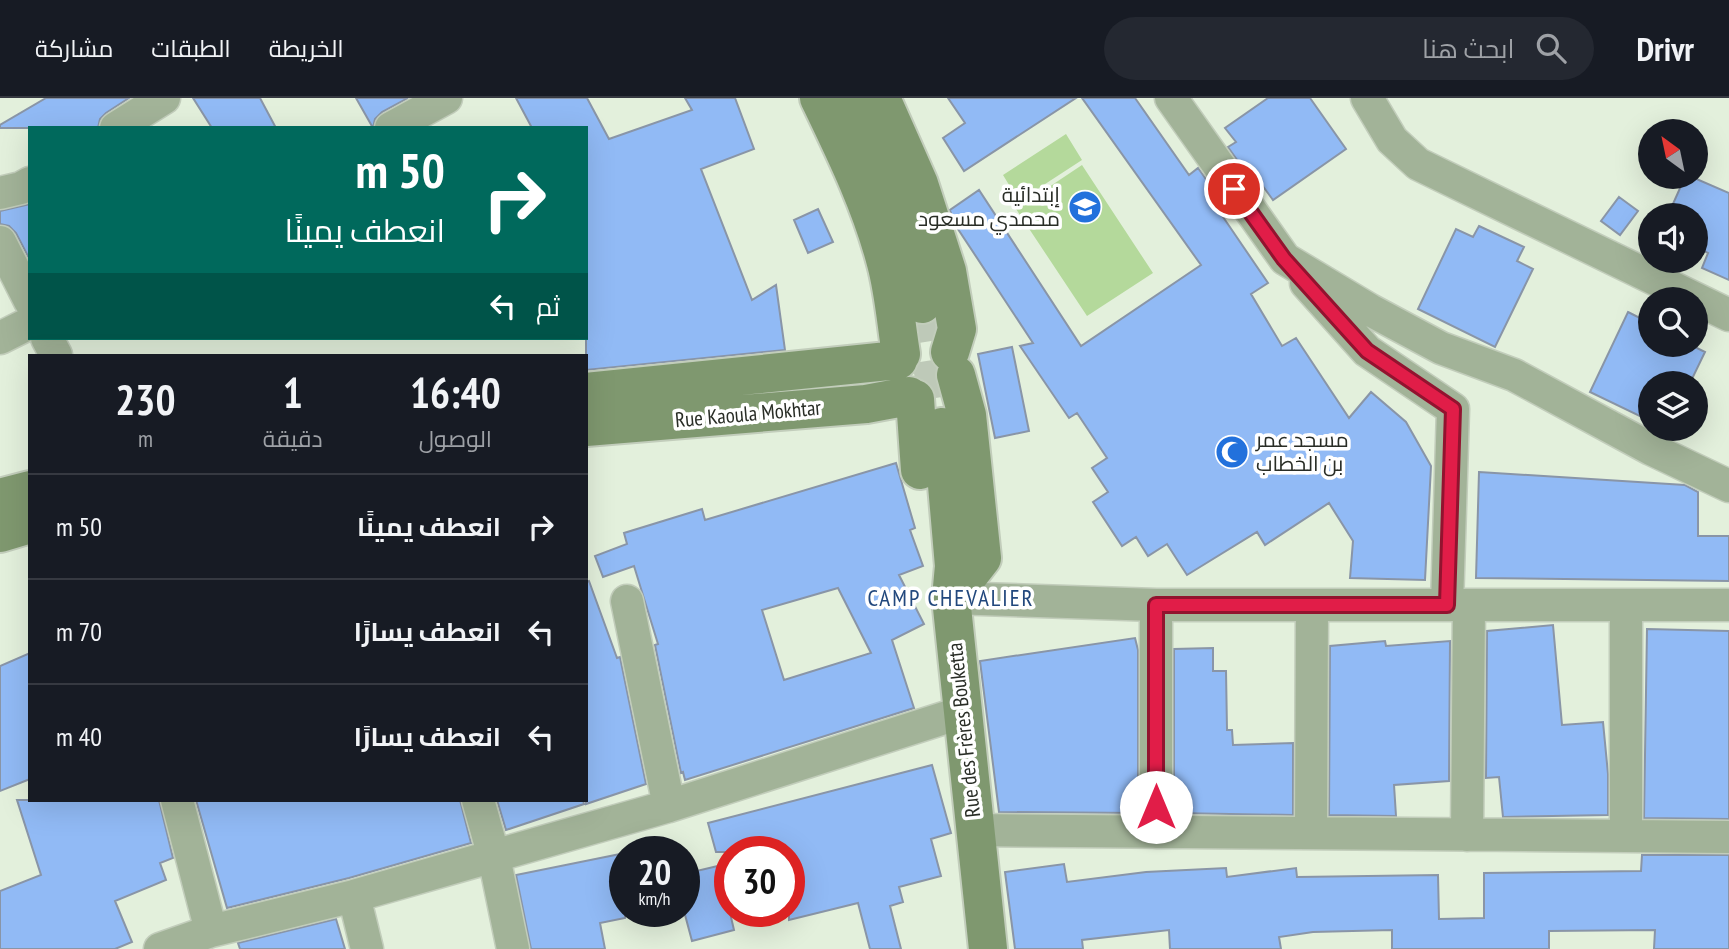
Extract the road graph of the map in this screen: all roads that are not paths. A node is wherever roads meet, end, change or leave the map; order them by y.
1 (446, 98) edge
2 (819, 98) edge
3 (851, 98) edge
4 (881, 98) edge
5 (1171, 98) edge
6 (1367, 98) edge
7 (160, 99) edge
8 (119, 126) edge
9 (395, 126) edge
10 (28, 184) edge
11 (0, 193) edge
12 (0, 242) edge
13 (1284, 259) junction
14 (28, 297) edge
15 (922, 304) tunnel mouth
16 (1727, 310) edge
17 (28, 324) edge
18 (0, 338) edge
19 (899, 357) junction
20 (953, 363) junction
21 (588, 392) edge
22 (912, 398) junction
23 (942, 426) tunnel mouth
24 (588, 427) edge
25 (1729, 486) edge
26 (28, 491) edge
27 (0, 498) edge
28 (28, 525) edge
29 (0, 533) edge
30 (951, 598) junction
31 (627, 601) dead end
32 (1156, 605) junction
33 (1312, 605) junction
34 (1458, 605) junction
35 (1626, 605) junction
36 (1729, 605) edge
37 (963, 712) junction
38 (178, 802) edge
39 (479, 802) edge
40 (669, 806) junction
41 (974, 830) junction
42 (1156, 832) junction
43 (1311, 833) junction
44 (1468, 835) junction
45 (1626, 836) junction
46 (1729, 837) edge
47 (494, 857) junction
48 (354, 896) junction
49 (211, 930) junction
50 (175, 946) edge
51 (367, 949) edge
52 (513, 949) edge
53 (988, 949) edge

1 - 9 street
2 - 19 main road
3 - 15 main road
4 - 20 main road
5 - 13 street
6 - 16 street
7 - 8 street
10 - 11 street
12 - 14 street
13 - 25 street
13 - 34 street
17 - 18 street
19 - 20 main road
19 - 21 main road, Rue Kaoula Mokhtar
19 - 22 main road
20 - 22 main road
20 - 30 main road
22 - 24 main road, Rue Kaoula Mokhtar
22 - 30 main road
23 - 30 main road, Rue des Frères Bouketta
26 - 27 main road
28 - 29 main road
30 - 32 street
30 - 37 main road, Rue des Frères Bouketta
31 - 40 street
32 - 33 street
32 - 42 street
33 - 34 street
33 - 43 street
34 - 35 street
34 - 44 street
35 - 36 street
35 - 45 street
37 - 40 street
37 - 41 main road, Rue des Frères Bouketta
38 - 49 street
39 - 47 street
40 - 47 street
41 - 42 street
41 - 53 main road, Rue des Frères Bouketta
42 - 43 street
43 - 44 street
44 - 45 street
45 - 46 street
47 - 48 street
47 - 52 street
48 - 49 street
48 - 51 street
49 - 50 street

